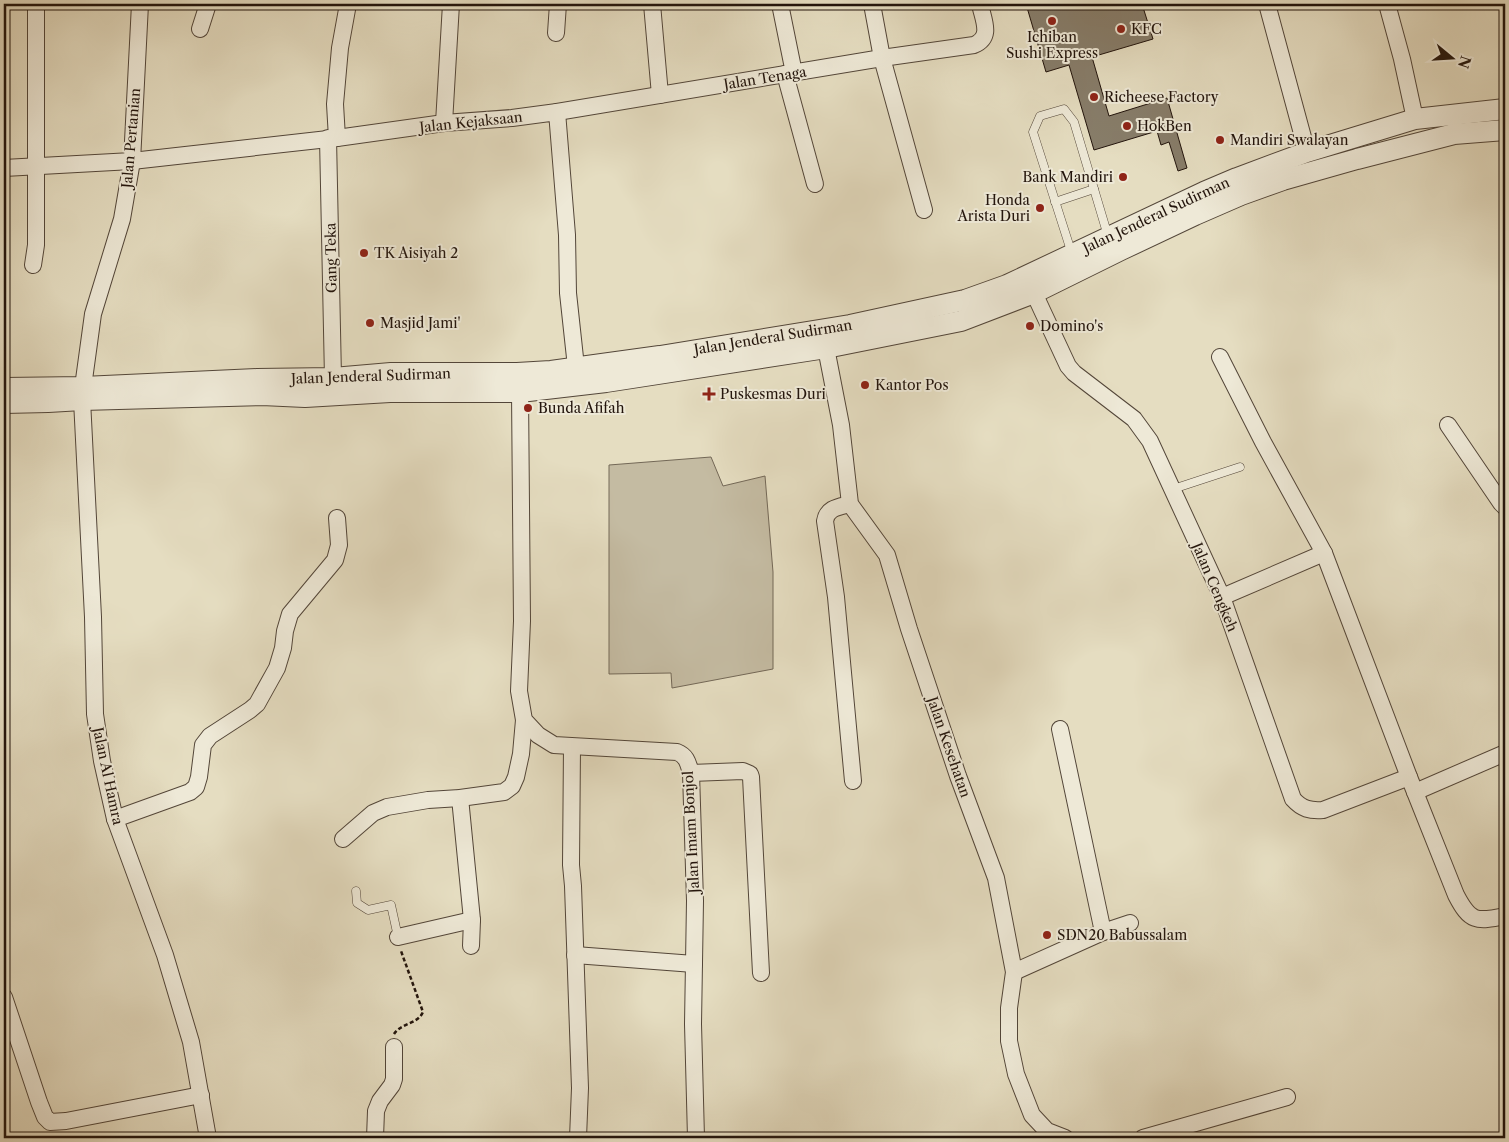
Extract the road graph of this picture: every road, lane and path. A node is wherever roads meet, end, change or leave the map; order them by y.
1 (36, 4) edge
2 (140, 4) edge
3 (208, 4) edge
4 (348, 4) edge
5 (451, 4) edge
6 (558, 4) edge
7 (652, 4) edge
8 (780, 4) edge
9 (872, 4) edge
10 (980, 4) edge
11 (1267, 4) edge
12 (1386, 4) edge
13 (200, 28) dead end
14 (556, 33) dead end
15 (882, 58) junction
16 (789, 74) junction
17 (660, 95) junction
18 (1505, 108) edge
19 (557, 112) junction
20 (1415, 119) junction
21 (444, 123) junction
22 (1505, 130) edge
23 (333, 138) junction
24 (1307, 152) junction
25 (132, 161) junction
26 (35, 166) junction
27 (4, 168) edge
28 (814, 184) dead end
29 (1094, 189) junction
30 (1055, 202) junction
31 (924, 210) dead end
32 (1109, 237) junction
33 (1072, 254) junction
34 (33, 265) dead end
35 (1034, 294) junction
36 (902, 323) junction
37 (826, 348) junction
38 (1220, 356) dead end
39 (576, 367) junction
40 (333, 378) junction
41 (390, 382) junction
42 (4, 388) edge
43 (520, 392) junction
44 (83, 393) junction
45 (4, 403) edge
46 (1448, 425) dead end
47 (1240, 467) dead end
48 (1173, 489) junction
49 (850, 504) junction
50 (1505, 507) edge
51 (337, 518) dead end
52 (1324, 553) junction
53 (1222, 597) junction
54 (524, 720) junction
55 (1060, 729) dead end
56 (572, 747) junction
57 (1505, 753) edge
58 (691, 772) junction
59 (853, 781) dead end
60 (1412, 784) junction
61 (460, 798) junction
62 (115, 819) junction
63 (343, 839) dead end
64 (356, 891) dead end
65 (1505, 916) edge
66 (472, 920) junction
67 (1130, 923) dead end
68 (1103, 932) junction
69 (398, 938) junction
70 (470, 946) dead end
71 (575, 955) junction
72 (694, 964) junction
73 (1014, 972) junction
74 (761, 973) dead end
75 (4, 1000) edge
76 (394, 1047) joint
77 (201, 1095) junction
78 (1287, 1097) dead end
79 (208, 1138) edge
80 (375, 1138) edge
81 (578, 1138) edge
82 (696, 1138) edge
83 (1064, 1138) edge
84 (1143, 1138) edge

1 - 26 street
2 - 25 street, Jalan Pertanian
3 - 13 street
4 - 23 street, Gang Teka
5 - 21 street
6 - 14 street
7 - 17 street
8 - 16 street
9 - 15 street
10 - 15 street, Jalan Tenaga
11 - 24 street
12 - 20 street
15 - 16 street, Jalan Tenaga
15 - 31 street
16 - 17 street, Jalan Tenaga
16 - 28 street
17 - 19 street, Jalan Tenaga
18 - 20 street, Jalan Jenderal Sudirman
19 - 21 street, Jalan Kejaksaan
19 - 39 street
20 - 24 street, Jalan Jenderal Sudirman
21 - 23 street, Jalan Kejaksaan
22 - 35 street, Jalan Jenderal Sudirman
23 - 25 street, Jalan Kejaksaan
23 - 40 street, Gang Teka
24 - 32 street, Jalan Jenderal Sudirman
25 - 26 street, Jalan Kejaksaan
25 - 44 street, Jalan Pertanian
26 - 27 street, Jalan Kejaksaan
26 - 34 street
29 - 30 lane
29 - 30 lane
29 - 32 lane
30 - 33 lane
32 - 33 street, Jalan Jenderal Sudirman
33 - 36 street, Jalan Jenderal Sudirman
35 - 36 street, Jalan Jenderal Sudirman
35 - 48 street, Jalan Cengkeh
36 - 37 street, Jalan Jenderal Sudirman
36 - 39 street, Jalan Jenderal Sudirman
37 - 43 street, Jalan Jenderal Sudirman
37 - 49 street, Jalan Kesehatan
38 - 52 street
39 - 41 street, Jalan Jenderal Sudirman
40 - 41 street, Jalan Jenderal Sudirman
40 - 44 street, Jalan Jenderal Sudirman
41 - 43 street, Jalan Jenderal Sudirman
41 - 44 street, Jalan Jenderal Sudirman
42 - 44 street, Jalan Jenderal Sudirman
43 - 54 street
44 - 45 street, Jalan Jenderal Sudirman
44 - 62 street, Jalan Al Hamra
46 - 50 street
47 - 48 lane
48 - 53 street, Jalan Cengkeh
49 - 59 street
49 - 73 street, Jalan Kesehatan
51 - 62 street
52 - 53 street
52 - 60 street
53 - 60 street, Jalan Cengkeh
54 - 56 street, Jalan Imam Bonjol
54 - 61 street
55 - 68 street
56 - 58 street, Jalan Imam Bonjol
56 - 71 street
57 - 60 street
58 - 72 street, Jalan Imam Bonjol
58 - 74 street
60 - 65 street
61 - 63 street
61 - 66 street
62 - 77 street, Jalan Al Hamra
64 - 69 lane
66 - 69 street
66 - 70 street
67 - 68 street
68 - 73 street
69 - 76 path
71 - 72 street
71 - 81 street
72 - 82 street, Jalan Imam Bonjol
73 - 83 street, Jalan Kesehatan
75 - 77 street
76 - 80 street
77 - 79 street, Jalan Al Hamra
78 - 84 street

